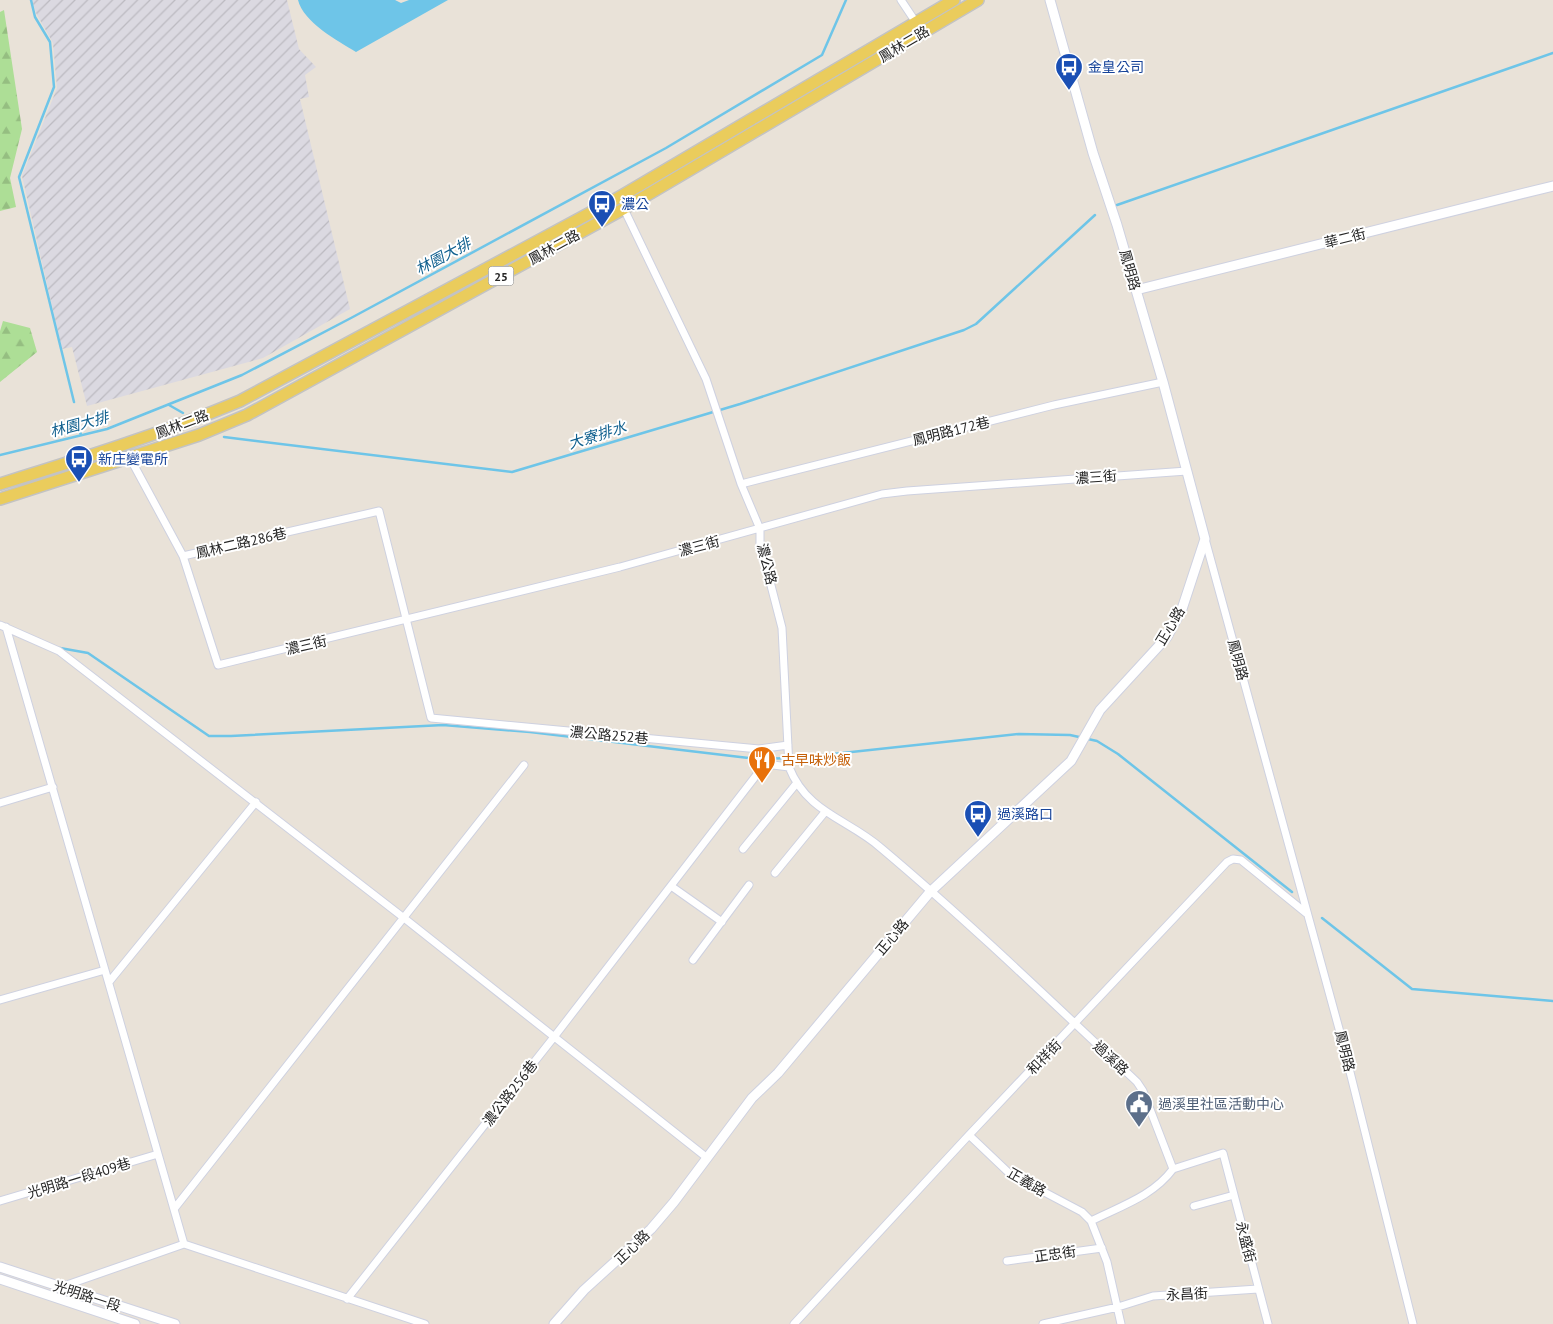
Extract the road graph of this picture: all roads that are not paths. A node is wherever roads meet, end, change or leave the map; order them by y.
1 (901, 0) edge
2 (954, 0) edge
3 (978, 0) edge
4 (1050, 0) edge
5 (916, 23) junction
6 (922, 33) junction
7 (1553, 186) edge
8 (618, 198) junction
9 (624, 208) junction
10 (1136, 290) junction
11 (1163, 382) junction
12 (130, 458) junction
13 (1187, 471) junction
14 (0, 484) edge
15 (741, 484) junction
16 (0, 499) edge
17 (760, 529) junction
18 (1204, 539) junction
19 (183, 556) junction
20 (406, 620) junction
21 (3, 626) edge
22 (788, 744) junction
23 (789, 761) junction
24 (524, 765) dead end
25 (796, 784) junction
26 (53, 787) junction
27 (256, 802) junction
28 (0, 803) edge
29 (825, 812) junction
30 (742, 849) dead end
31 (776, 873) dead end
32 (749, 885) dead end
33 (671, 886) junction
34 (930, 892) junction
35 (1306, 913) junction
36 (404, 918) junction
37 (722, 922) junction
38 (694, 960) dead end
39 (105, 970) junction
40 (109, 982) junction
41 (0, 1000) edge
42 (1075, 1025) junction
43 (554, 1037) junction
44 (969, 1135) junction
45 (158, 1154) junction
46 (706, 1157) junction
47 (1173, 1169) junction
48 (1234, 1195) junction
49 (0, 1201) edge
50 (1194, 1206) dead end
51 (174, 1209) junction
52 (1091, 1221) junction
53 (184, 1244) junction
54 (1102, 1248) junction
55 (1007, 1261) dead end
56 (0, 1267) edge
57 (0, 1279) edge
58 (61, 1287) junction
59 (1258, 1289) junction
60 (347, 1298) junction
61 (1118, 1307) junction
62 (135, 1324) edge
63 (175, 1324) edge
64 (425, 1324) edge
65 (554, 1324) edge
66 (794, 1324) edge
67 (1043, 1324) edge
68 (1121, 1324) edge
69 (1268, 1324) edge
70 (1413, 1324) edge

1 - 5 street
2 - 5 main road, 鳳林二路 / 25
3 - 6 main road, 鳳林二路 / 25
4 - 10 street, 鳳明路
5 - 6 street
5 - 8 main road, 鳳林二路 / 25
6 - 9 main road, 鳳林二路 / 25
7 - 10 street, 華二街
8 - 9 street, 濃公路
8 - 14 main road, 鳳林二路 / 25
9 - 12 main road, 鳳林二路 / 25
9 - 15 street, 濃公路
10 - 11 street, 鳳明路
11 - 13 street, 鳳明路
11 - 15 street, 鳳明路172巷
12 - 16 main road, 鳳林二路 / 25
12 - 19 street, 鳳林二路286巷
13 - 17 street, 濃三街
13 - 18 street, 鳳明路
15 - 17 street, 濃公路
17 - 20 street, 濃三街
17 - 22 street, 濃公路
18 - 34 street, 正心路
18 - 35 street, 鳳明路
19 - 20 street, 濃三街
19 - 20 street, 鳳林二路286巷
20 - 22 street, 濃公路252巷
21 - 26 street
21 - 27 street
22 - 23 street, 濃公路
23 - 25 street, 濃公路
23 - 33 street, 濃公路256巷
24 - 36 street
25 - 29 street, 濃公路
25 - 30 street
26 - 28 street
26 - 39 street
27 - 36 street
27 - 40 street
29 - 31 street
29 - 34 street, 濃公路
32 - 37 street
33 - 37 street
33 - 43 street, 濃公路256巷
34 - 42 street, 過溪路
34 - 46 street, 正心路
35 - 42 street, 和祥街
35 - 70 street, 鳳明路
36 - 43 street
36 - 51 street
37 - 38 street
39 - 40 street
39 - 41 street
40 - 45 street
42 - 44 street, 和祥街
42 - 47 street, 過溪路
43 - 46 street
43 - 60 street, 濃公路256巷
44 - 52 street, 正義路
44 - 66 street, 和祥街
45 - 49 street, 光明路一段409巷
45 - 51 street
46 - 65 street, 正心路
47 - 48 street, 永盛街
47 - 52 street
48 - 50 street
48 - 59 street, 永盛街
51 - 53 street
52 - 54 street
53 - 58 street
53 - 60 street
54 - 55 street, 正忠街
54 - 61 street
56 - 58 street, 光明路一段
57 - 62 street, 光明路一段
58 - 63 street, 光明路一段
59 - 61 street, 永昌街
59 - 69 street, 永盛街
60 - 64 street
61 - 67 street, 永昌街
61 - 68 street

